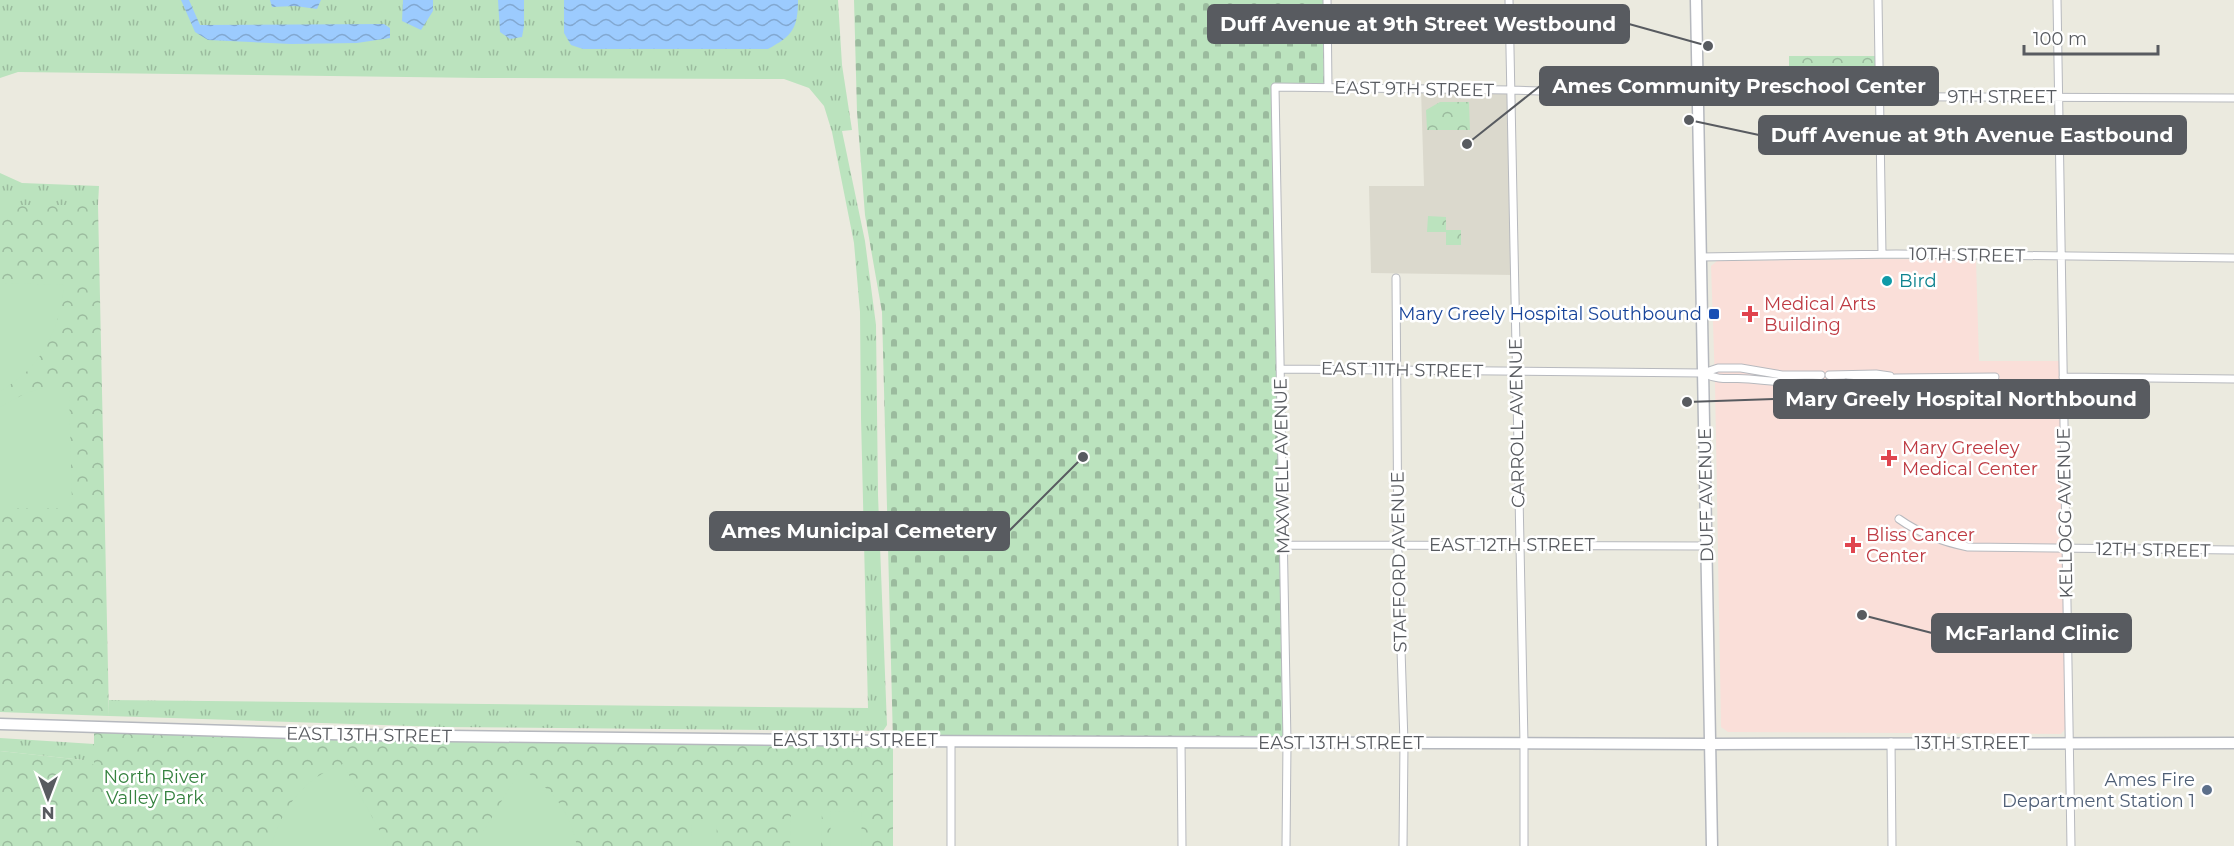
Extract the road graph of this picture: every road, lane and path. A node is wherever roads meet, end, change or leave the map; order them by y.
1 (1326, 0) edge
2 (1509, 0) edge
3 (1696, 0) edge
4 (1878, 0) edge
5 (2057, 0) edge
6 (1275, 87) joint
7 (1328, 87) junction
8 (1511, 90) junction
9 (1698, 96) junction
10 (1880, 97) junction
11 (2059, 97) junction
12 (2234, 98) edge
13 (1882, 254) junction
14 (2061, 256) junction
15 (1701, 257) junction
16 (2234, 258) edge
17 (1395, 278) dead end
18 (1280, 369) junction
19 (1396, 370) junction
20 (1516, 371) junction
21 (1703, 373) junction
22 (1995, 377) dead end
23 (2063, 377) junction
24 (1896, 378) junction
25 (1825, 379) junction
26 (2234, 379) edge
27 (1899, 519) dead end
28 (1282, 545) junction
29 (1398, 545) junction
30 (1520, 545) junction
31 (1707, 546) junction
32 (2066, 549) junction
33 (2234, 550) edge
34 (0, 724) edge
35 (951, 741) junction
36 (1181, 742) junction
37 (1891, 742) junction
38 (1287, 743) junction
39 (1404, 743) junction
40 (1524, 743) junction
41 (2069, 743) junction
42 (2234, 743) edge
43 (1710, 744) junction
44 (951, 846) edge
45 (1182, 846) edge
46 (1286, 846) edge
47 (1403, 846) edge
48 (1524, 846) edge
49 (1712, 846) edge
50 (1892, 846) edge
51 (2071, 846) edge

1 - 7 street
2 - 8 street, CARROLL AVENUE
3 - 9 main road, DUFF AVENUE
4 - 10 street
5 - 11 street, KELLOGG AVENUE
6 - 7 street, EAST 9TH STREET
6 - 18 street, MAXWELL AVENUE
7 - 8 street, EAST 9TH STREET
8 - 9 street, EAST 9TH STREET
8 - 20 street, CARROLL AVENUE
9 - 10 street, 9TH STREET
9 - 15 main road, DUFF AVENUE
10 - 11 street, 9TH STREET
10 - 13 street
11 - 12 street, 9TH STREET
11 - 14 street, KELLOGG AVENUE
13 - 14 street, 10TH STREET
13 - 15 street, 10TH STREET
14 - 16 street, 10TH STREET
14 - 23 street, KELLOGG AVENUE
15 - 21 main road, DUFF AVENUE
17 - 19 street, STAFFORD AVENUE
18 - 19 street, EAST 11TH STREET
18 - 28 street, MAXWELL AVENUE
19 - 20 street, EAST 11TH STREET
19 - 29 street, STAFFORD AVENUE
20 - 21 street, EAST 11TH STREET
20 - 30 street, CARROLL AVENUE
21 - 25 street, EAST 11TH STREET
21 - 31 main road, DUFF AVENUE
22 - 24 street
23 - 26 street
23 - 32 street, KELLOGG AVENUE
24 - 25 street
24 - 25 street
27 - 32 street, 12TH STREET
28 - 29 street, EAST 12TH STREET
28 - 38 street, MAXWELL AVENUE
29 - 30 street, EAST 12TH STREET
29 - 39 street, STAFFORD AVENUE
30 - 31 street, EAST 12TH STREET
30 - 40 street, CARROLL AVENUE
31 - 43 main road, DUFF AVENUE
32 - 33 street, 12TH STREET
32 - 41 street, KELLOGG AVENUE
34 - 35 main road, EAST 13TH STREET
35 - 36 main road, EAST 13TH STREET
35 - 44 street
36 - 38 main road, EAST 13TH STREET
36 - 45 street
37 - 41 main road, 13TH STREET
37 - 43 main road, 13TH STREET
37 - 50 street
38 - 39 main road, EAST 13TH STREET
38 - 46 street, MAXWELL AVENUE
39 - 40 main road, EAST 13TH STREET
39 - 47 street, STAFFORD AVENUE
40 - 43 main road, EAST 13TH STREET
40 - 48 street, CARROLL AVENUE
41 - 42 main road, 13TH STREET
41 - 51 street, KELLOGG AVENUE
43 - 49 main road, DUFF AVENUE

